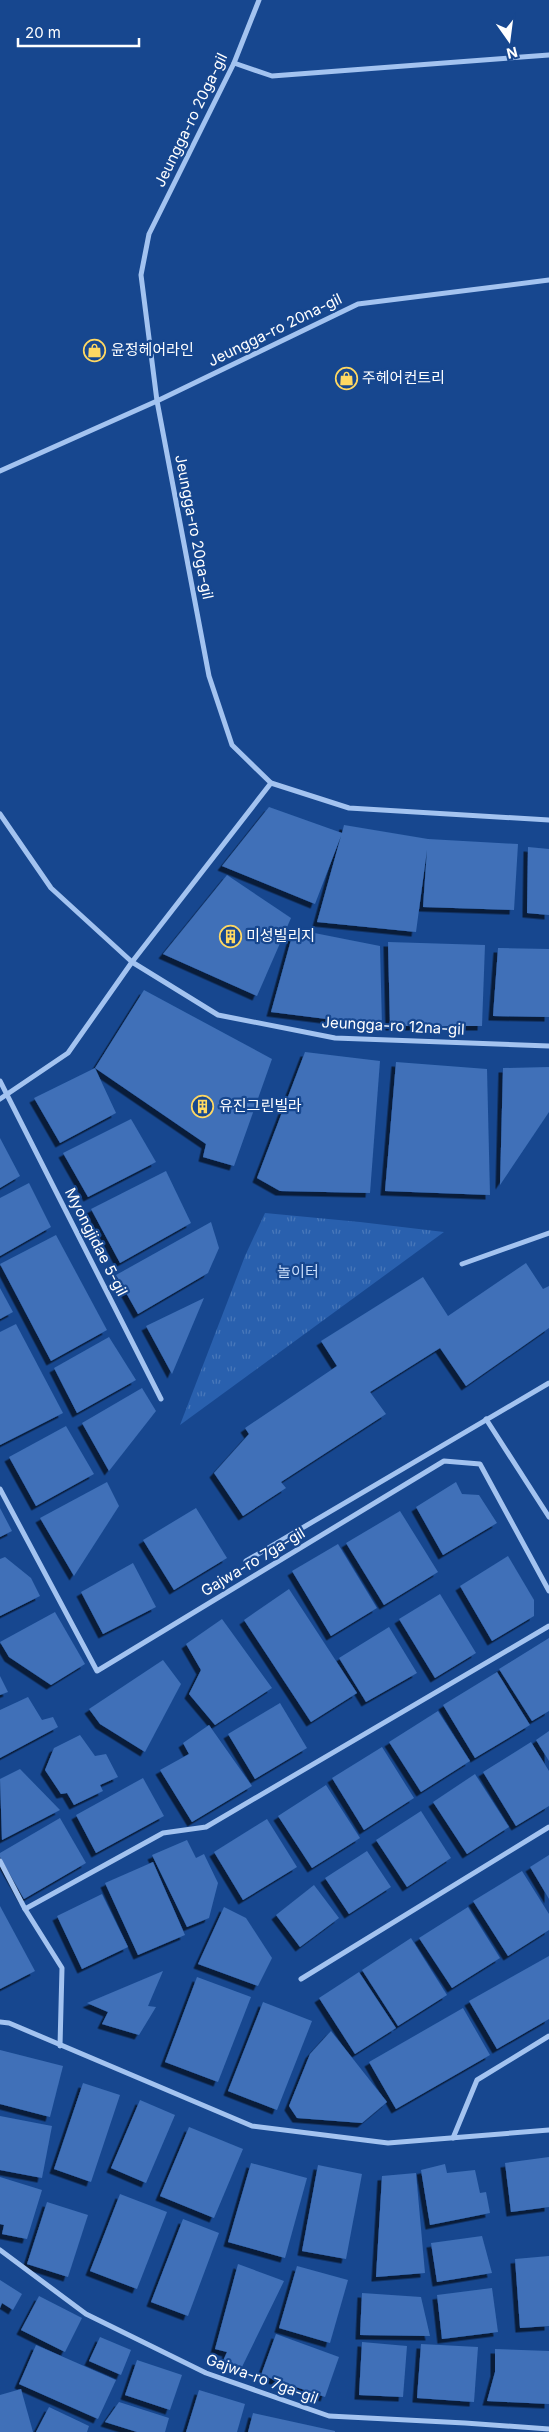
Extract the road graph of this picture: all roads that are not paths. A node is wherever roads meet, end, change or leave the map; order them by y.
1 (259, 0) edge
2 (549, 55) edge
3 (234, 63) junction
4 (549, 280) edge
5 (157, 401) junction
6 (0, 472) edge
7 (271, 783) junction
8 (0, 814) edge
9 (549, 820) edge
10 (132, 962) junction
11 (549, 1046) edge
12 (0, 1081) edge
13 (8, 1096) junction
14 (0, 1100) edge
15 (549, 1234) edge
16 (462, 1264) dead end
17 (549, 1383) edge
18 (161, 1399) dead end
19 (486, 1419) junction
20 (0, 1489) edge
21 (549, 1517) edge
22 (246, 1561) dead end
23 (549, 1591) edge
24 (549, 1626) edge
25 (549, 1827) edge
26 (0, 1861) edge
27 (25, 1909) junction
28 (301, 1979) dead end
29 (0, 2022) edge
30 (549, 2036) edge
31 (60, 2046) junction
32 (549, 2130) edge
33 (453, 2138) junction
34 (0, 2250) edge
35 (549, 2429) edge

1 - 3 street, Jeungga-ro 20ga-gil
2 - 3 street
3 - 5 street, Jeungga-ro 20ga-gil
4 - 5 street, Jeungga-ro 20na-gil
5 - 6 street, Jeungga-ro 20na-gil
5 - 7 street, Jeungga-ro 20ga-gil
7 - 9 street, Jeungga-ro 20ga-gil
7 - 10 street
8 - 10 street, Jeungga-ro 12na-gil
10 - 11 street, Jeungga-ro 12na-gil
10 - 13 street
12 - 13 street, Myongjidae 5-gil
13 - 14 street
13 - 18 street, Myongjidae 5-gil
15 - 16 street
17 - 19 street
19 - 21 street
19 - 22 street
20 - 23 street, Gajwa-ro 7ga-gil
24 - 27 street
25 - 28 street
26 - 27 street
27 - 31 street
29 - 31 street
30 - 33 street
31 - 33 street
32 - 33 street
34 - 35 street, Gajwa-ro 7ga-gil

